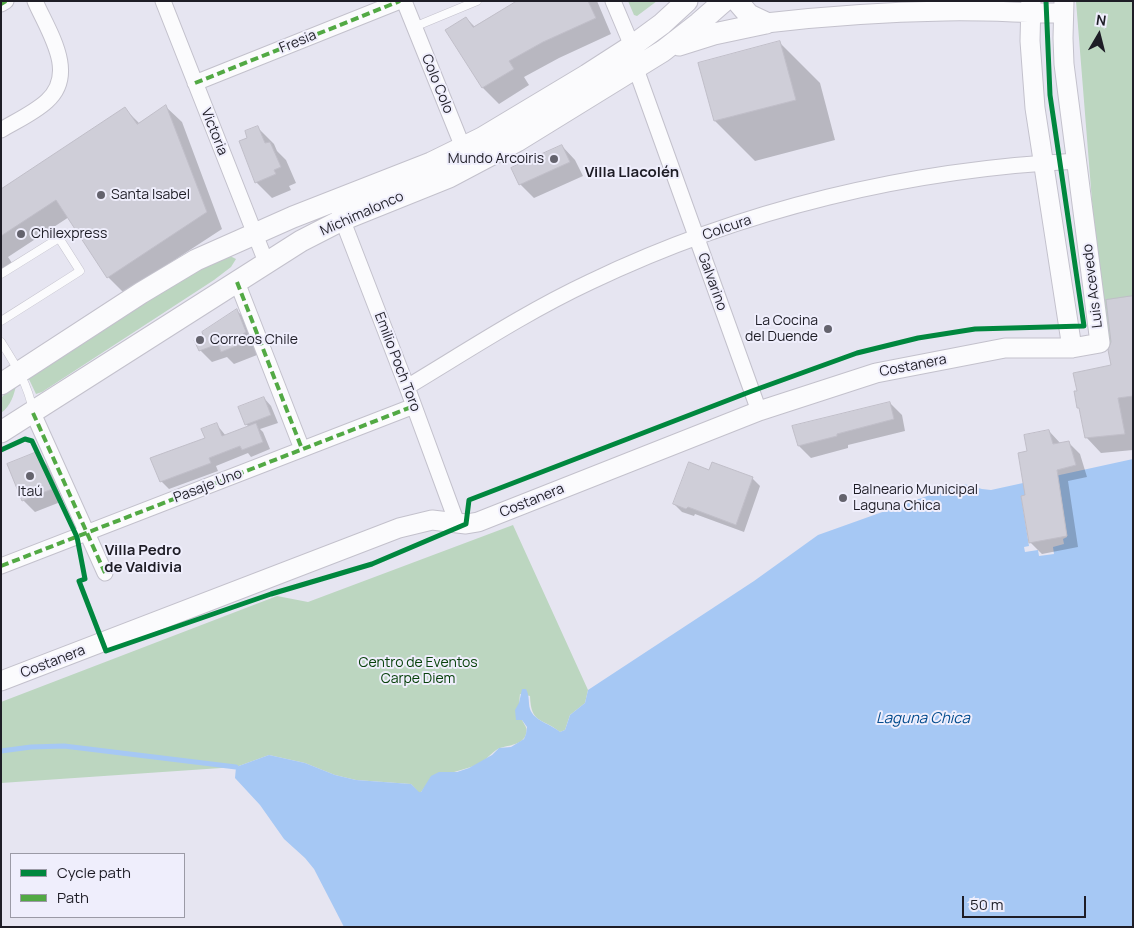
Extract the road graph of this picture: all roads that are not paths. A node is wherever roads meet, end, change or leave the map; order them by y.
1 (6, 1) edge
2 (35, 1) edge
3 (163, 1) edge
4 (402, 1) edge
5 (478, 1) edge
6 (613, 1) edge
7 (687, 1) edge
8 (724, 1) edge
9 (737, 1) edge
10 (1, 4) edge
11 (1031, 7) edge
12 (1064, 7) edge
13 (766, 23) junction
14 (414, 27) junction
15 (632, 46) junction
16 (663, 51) junction
17 (636, 69) junction
18 (195, 83) junction
19 (1, 130) edge
20 (467, 157) junction
21 (1078, 160) junction
22 (1043, 163) junction
23 (339, 211) junction
24 (254, 233) junction
25 (696, 238) junction
26 (266, 262) junction
27 (1, 274) edge
28 (237, 282) junction
29 (1, 321) edge
30 (1, 342) edge
31 (1072, 348) junction
32 (20, 372) junction
33 (1, 384) edge
34 (407, 387) junction
35 (414, 406) junction
36 (759, 411) junction
37 (33, 412) junction
38 (1, 432) edge
39 (302, 449) junction
40 (457, 523) junction
41 (88, 532) junction
42 (1, 566) edge
43 (105, 573) dead end
44 (1, 682) edge

1 - 10 street
2 - 19 street
3 - 18 street, Victoria
4 - 14 street, Colo Colo
4 - 18 street, Fresia
5 - 14 lane
6 - 15 street
7 - 15 main road, Michimalonco
8 - 16 main road, Michimalonco
9 - 13 main road
11 - 12 street
11 - 13 street
11 - 22 street
12 - 21 street, Luis Acevedo
13 - 16 main road
14 - 20 street, Colo Colo
15 - 20 main road, Michimalonco
16 - 17 main road, Michimalonco
17 - 20 main road, Michimalonco
17 - 25 street, Galvarino
18 - 24 street, Victoria
20 - 23 main road, Michimalonco
21 - 22 street, Colcura
21 - 31 street, Luis Acevedo
22 - 25 street, Colcura
22 - 31 street
23 - 24 main road, Michimalonco
23 - 26 main road, Michimalonco
23 - 34 street, Emilio Poch Toro
24 - 26 street, Victoria
24 - 32 main road, Michimalonco
25 - 34 street, Colcura
25 - 36 street, Galvarino
26 - 28 main road, Michimalonco
27 - 29 lane
28 - 37 main road, Michimalonco
28 - 39 street
30 - 32 lane
31 - 36 street, Costanera
32 - 33 main road, Michimalonco
32 - 37 lane
34 - 35 street, Emilio Poch Toro
35 - 39 street, Pasaje Uno
35 - 40 street, Emilio Poch Toro
36 - 40 street, Costanera
37 - 38 main road, Michimalonco
37 - 41 street
39 - 41 street, Pasaje Uno
40 - 44 street, Costanera
41 - 42 street, Pasaje Uno
41 - 43 street

